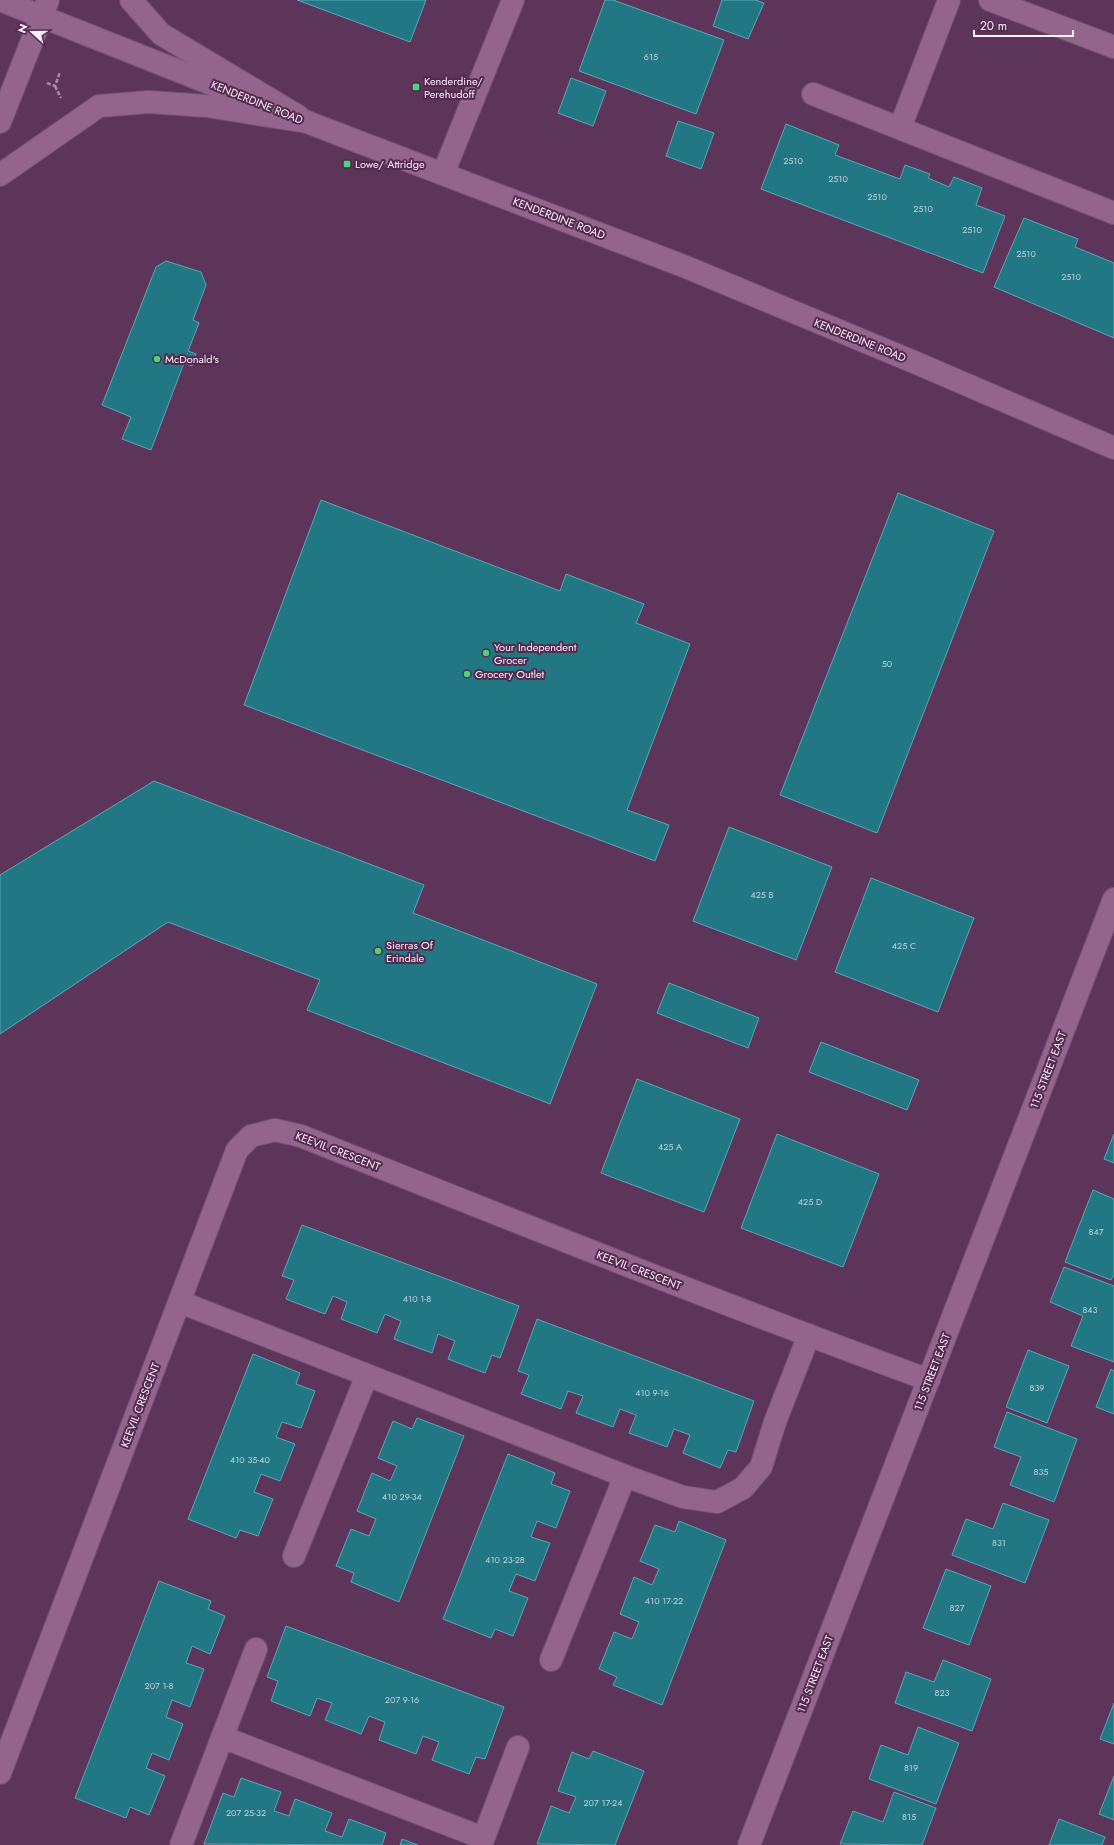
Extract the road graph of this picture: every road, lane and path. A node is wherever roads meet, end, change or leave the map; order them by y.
1 (0, 0) edge
2 (131, 0) edge
3 (513, 0) edge
4 (949, 0) edge
5 (990, 0) edge
6 (45, 8) edge
7 (1114, 47) edge
8 (60, 72) dead end
9 (41, 81) dead end
10 (55, 86) junction
11 (813, 94) dead end
12 (65, 103) dead end
13 (0, 122) edge
14 (307, 122) junction
15 (900, 128) junction
16 (443, 174) junction
17 (0, 175) edge
18 (1114, 213) edge
19 (1114, 448) edge
20 (1114, 899) edge
21 (180, 1302) junction
22 (809, 1335) junction
23 (367, 1375) junction
24 (929, 1380) junction
25 (625, 1476) junction
26 (294, 1556) dead end
27 (256, 1650) dead end
28 (551, 1660) dead end
29 (222, 1737) junction
30 (518, 1747) dead end
31 (0, 1773) edge
32 (482, 1841) edge
33 (181, 1845) edge
34 (749, 1845) edge

1 - 6 street, KENDERDINE ROAD
2 - 14 street
3 - 16 street
4 - 15 street
5 - 7 street
6 - 13 street
6 - 14 street, KENDERDINE ROAD
8 - 10 path
9 - 10 path
10 - 12 path
11 - 15 street
14 - 16 street, KENDERDINE ROAD
14 - 17 street
15 - 18 street
16 - 19 street, KENDERDINE ROAD
20 - 24 street, 115 STREET EAST
21 - 22 street, KEEVIL CRESCENT
21 - 23 street
21 - 31 street, KEEVIL CRESCENT
22 - 24 street, KEEVIL CRESCENT
22 - 25 street
23 - 25 street
23 - 26 street
24 - 34 street, 115 STREET EAST
25 - 28 street
27 - 29 street
29 - 32 street
29 - 33 street
30 - 32 street

